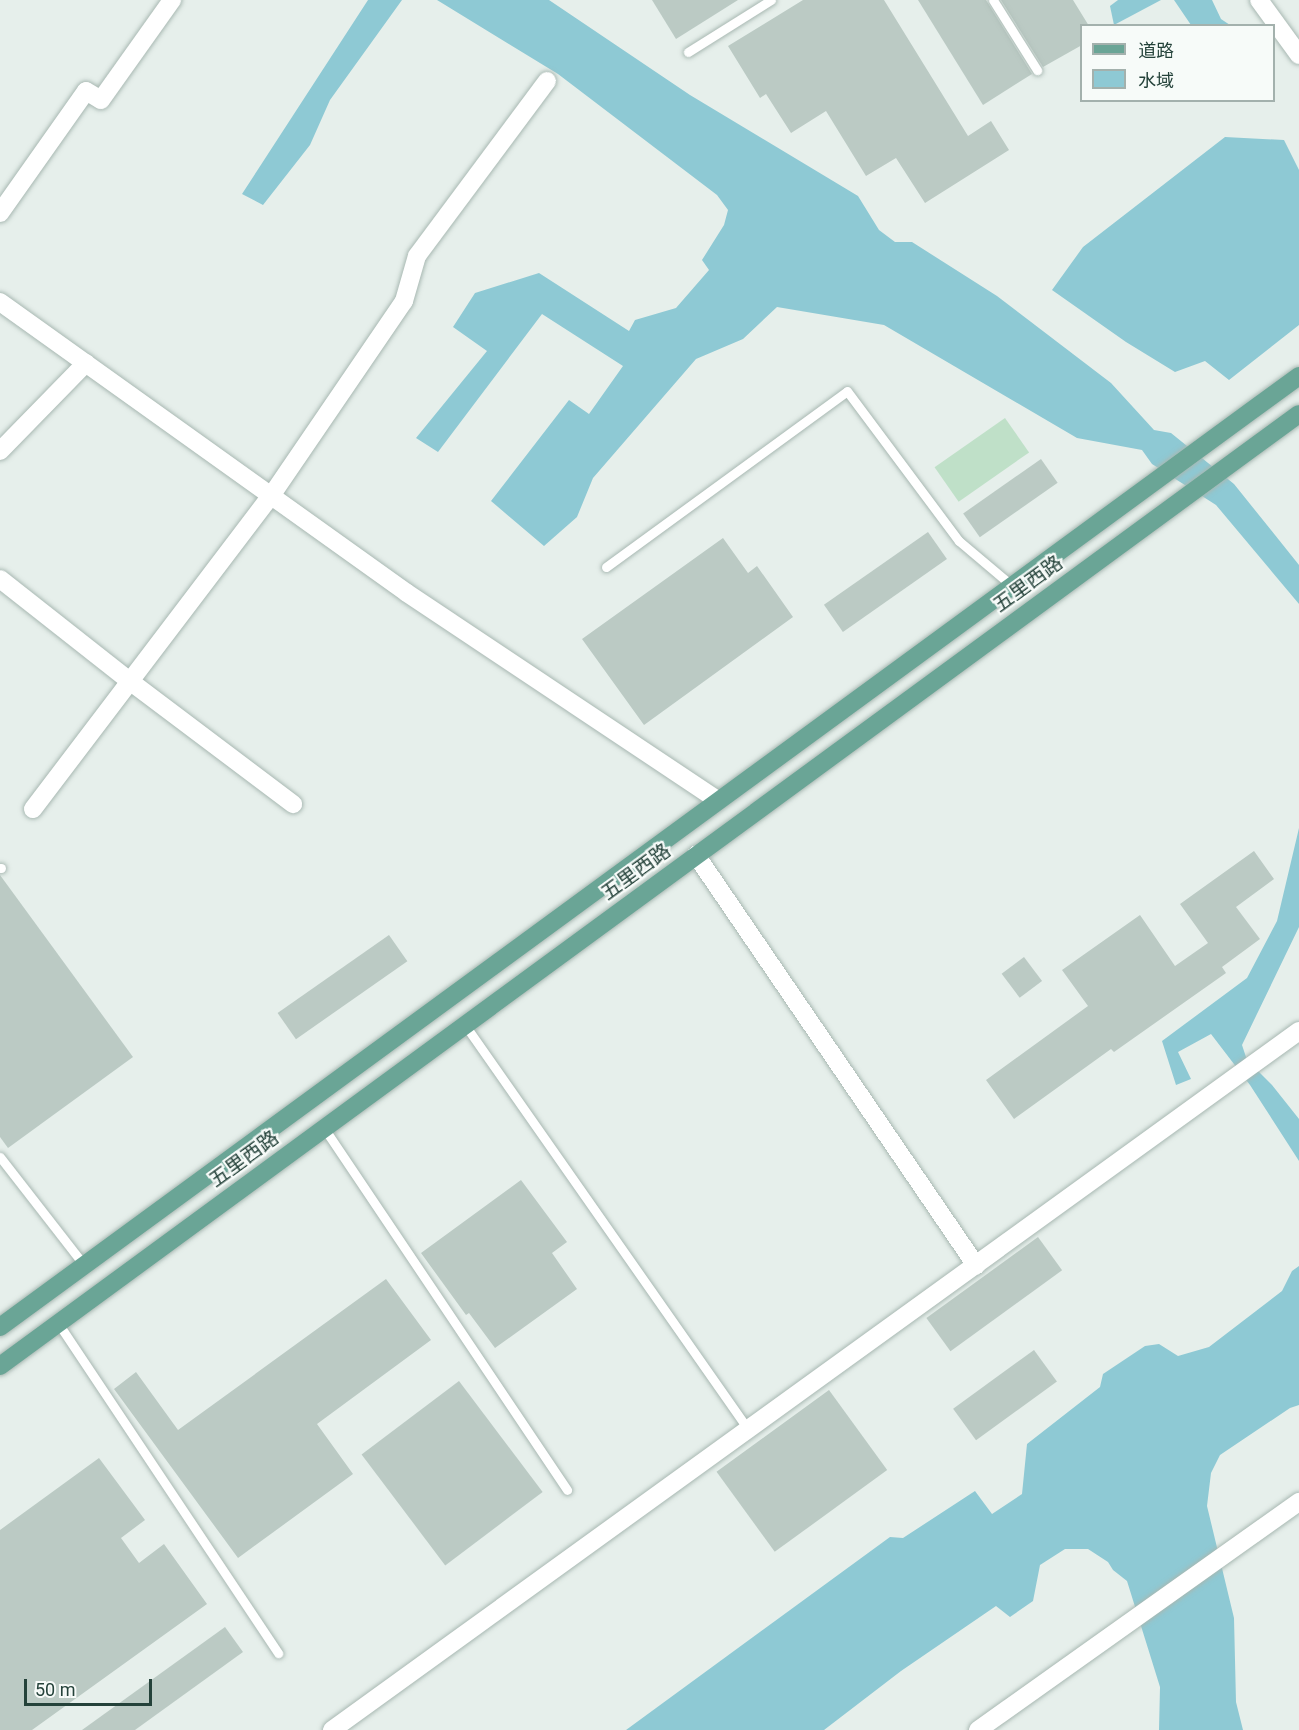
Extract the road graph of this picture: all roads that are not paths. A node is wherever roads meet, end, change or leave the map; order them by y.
1 (172, 0) edge
2 (771, 0) edge
3 (993, 0) edge
4 (1259, 0) edge
5 (688, 52) dead end
6 (1299, 55) edge
7 (1037, 70) dead end
8 (547, 81) dead end
9 (0, 213) edge
10 (0, 302) edge
11 (86, 363) junction
12 (1299, 376) edge
13 (1299, 414) edge
14 (0, 451) edge
15 (272, 496) junction
16 (606, 567) dead end
17 (0, 579) edge
18 (1011, 585) junction
19 (130, 682) junction
20 (717, 800) junction
21 (293, 804) dead end
22 (33, 809) dead end
23 (696, 855) junction
24 (465, 1025) junction
25 (1299, 1031) edge
26 (324, 1128) junction
27 (0, 1157) edge
28 (84, 1265) junction
29 (976, 1266) junction
30 (58, 1323) junction
31 (0, 1327) edge
32 (0, 1366) edge
33 (747, 1428) junction
34 (567, 1490) dead end
35 (1299, 1502) edge
36 (278, 1653) dead end
37 (332, 1730) edge
38 (978, 1730) edge

1 - 9 street
2 - 5 lane
3 - 7 lane
4 - 6 street
8 - 15 street
10 - 11 street
11 - 14 street
11 - 15 street
12 - 18 main road, 五里西路
13 - 23 main road, 五里西路
15 - 19 street
15 - 20 street
16 - 18 lane
17 - 19 street
18 - 20 main road, 五里西路
19 - 21 street
19 - 22 street
20 - 28 main road, 五里西路
23 - 24 main road, 五里西路
23 - 29 street
24 - 26 main road, 五里西路
24 - 33 lane
25 - 29 street
26 - 30 main road, 五里西路
26 - 34 lane
27 - 28 lane
28 - 31 main road, 五里西路
29 - 33 street
30 - 32 main road, 五里西路
30 - 36 lane
33 - 37 street
35 - 38 street

